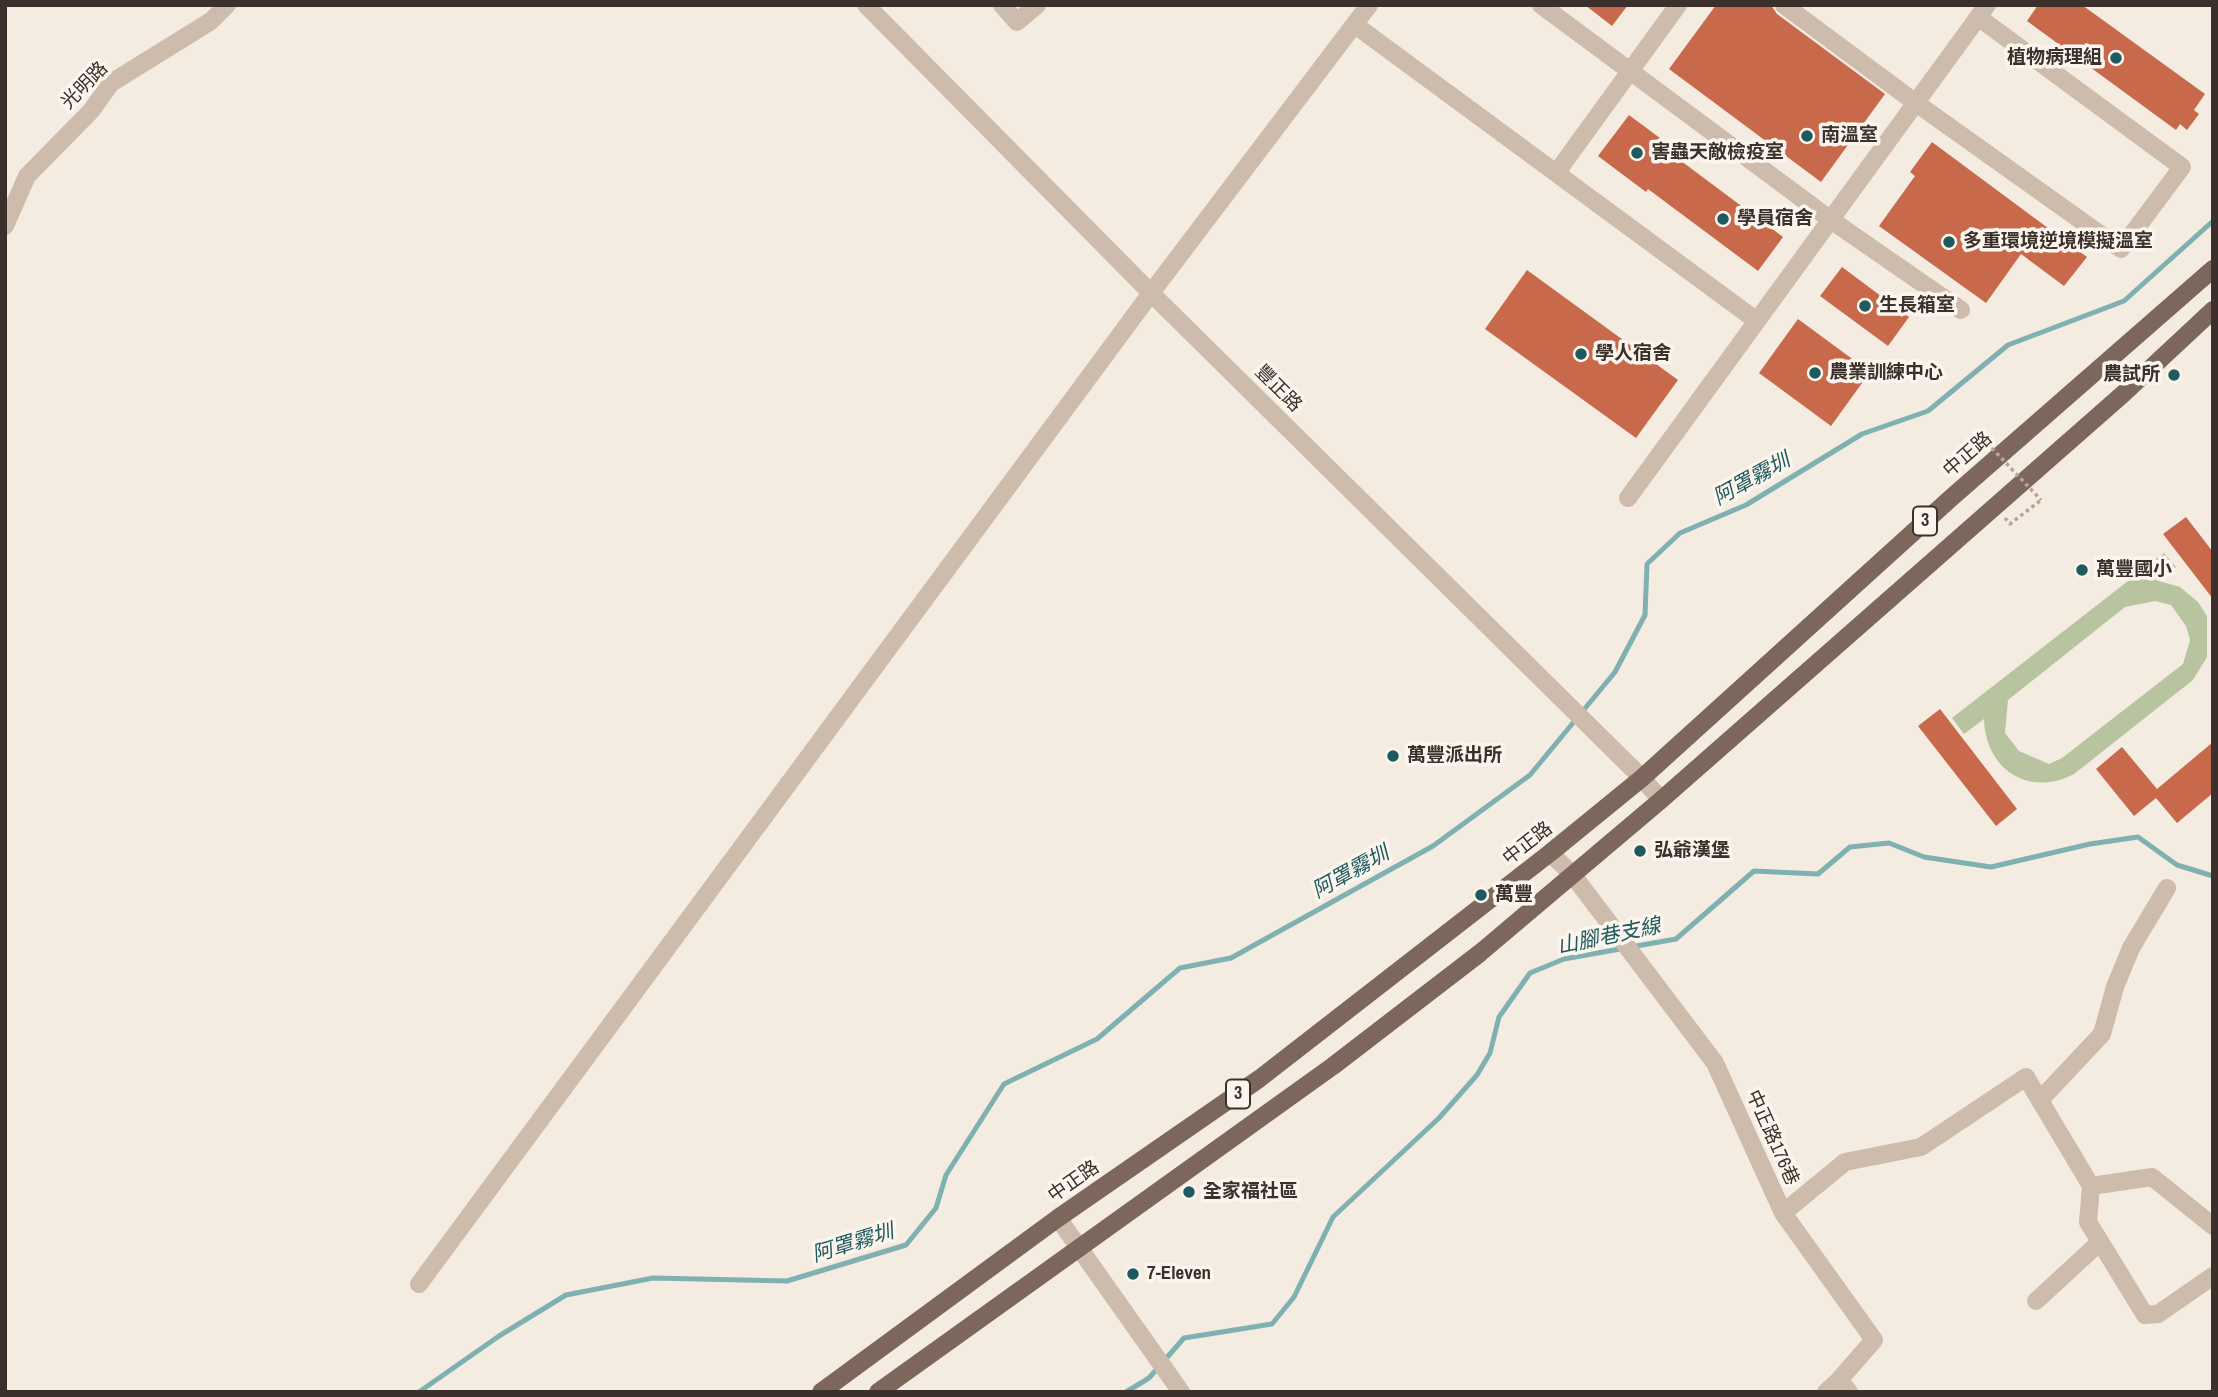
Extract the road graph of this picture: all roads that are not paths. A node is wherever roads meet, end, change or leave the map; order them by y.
1 (227, 5) edge
2 (866, 5) edge
3 (1002, 5) edge
4 (1037, 5) edge
5 (1369, 5) edge
6 (1541, 5) edge
7 (1678, 5) edge
8 (1784, 5) edge
9 (1983, 11) edge
10 (1355, 25) junction
11 (1631, 71) junction
12 (1916, 103) junction
13 (1558, 172) junction
14 (1831, 220) junction
15 (5, 226) edge
16 (2213, 269) edge
17 (1151, 293) junction
18 (1961, 310) dead end
19 (2213, 310) edge
20 (1757, 321) junction
21 (1628, 498) dead end
22 (1642, 778) junction
23 (1661, 800) junction
24 (1550, 853) junction
25 (1572, 874) junction
26 (2167, 888) dead end
27 (2040, 1100) junction
28 (2091, 1186) junction
29 (1783, 1213) junction
30 (1058, 1219) junction
31 (2213, 1226) edge
32 (2099, 1242) junction
33 (1077, 1249) junction
34 (2213, 1276) edge
35 (419, 1284) dead end
36 (2036, 1301) dead end
37 (899, 1385) edge
38 (1838, 1388) edge
39 (821, 1392) edge
40 (878, 1392) edge
41 (1181, 1392) edge

1 - 15 street, 光明路
2 - 17 street, 豐正路
3 - 4 street
5 - 10 street
6 - 11 street
7 - 11 street
8 - 12 street
9 - 12 street
9 - 12 street
10 - 13 street
10 - 17 street
11 - 13 street
11 - 14 street
12 - 14 street
13 - 20 street
14 - 18 street
14 - 20 street
16 - 22 main road, 中正路 / 3
17 - 22 street, 豐正路
17 - 35 street
19 - 23 main road, 3
20 - 21 street
22 - 23 street, 豐正路
22 - 24 main road, 中正路 / 3
23 - 25 main road, 3
24 - 25 street, 中正路176巷
24 - 30 main road, 中正路 / 3
25 - 29 street, 中正路176巷
25 - 33 main road, 3
26 - 27 street
27 - 28 street, 中正路176巷
27 - 29 street, 中正路176巷
28 - 31 street
28 - 32 street
29 - 38 street
30 - 33 street
30 - 39 main road, 中正路 / 3
32 - 34 street
32 - 36 street
33 - 37 main road, 3
33 - 41 street
37 - 40 main road, 3

